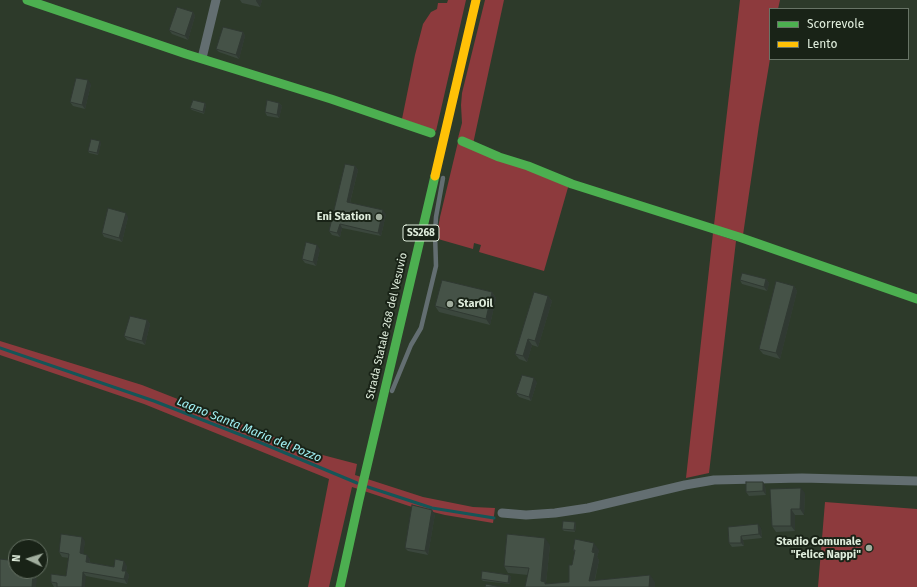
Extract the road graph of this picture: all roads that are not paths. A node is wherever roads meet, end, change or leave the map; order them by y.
1 (27, 0) edge
2 (216, 0) edge
3 (476, 0) edge
4 (202, 58) junction
5 (447, 122) junction
6 (431, 133) dead end
7 (462, 141) dead end
8 (447, 152) dead end
9 (443, 174) dead end
10 (917, 299) edge
11 (377, 423) junction
12 (917, 481) edge
13 (502, 513) dead end
14 (340, 587) edge

1 - 4 main road
2 - 4 street
3 - 5 main road, Strada Statale 268 del Vesuvio / SS268
4 - 6 main road
5 - 8 lane
5 - 11 main road, Strada Statale 268 del Vesuvio / SS268
7 - 10 main road
9 - 11 lane
11 - 14 main road, Strada Statale 268 del Vesuvio / SS268
12 - 13 street

